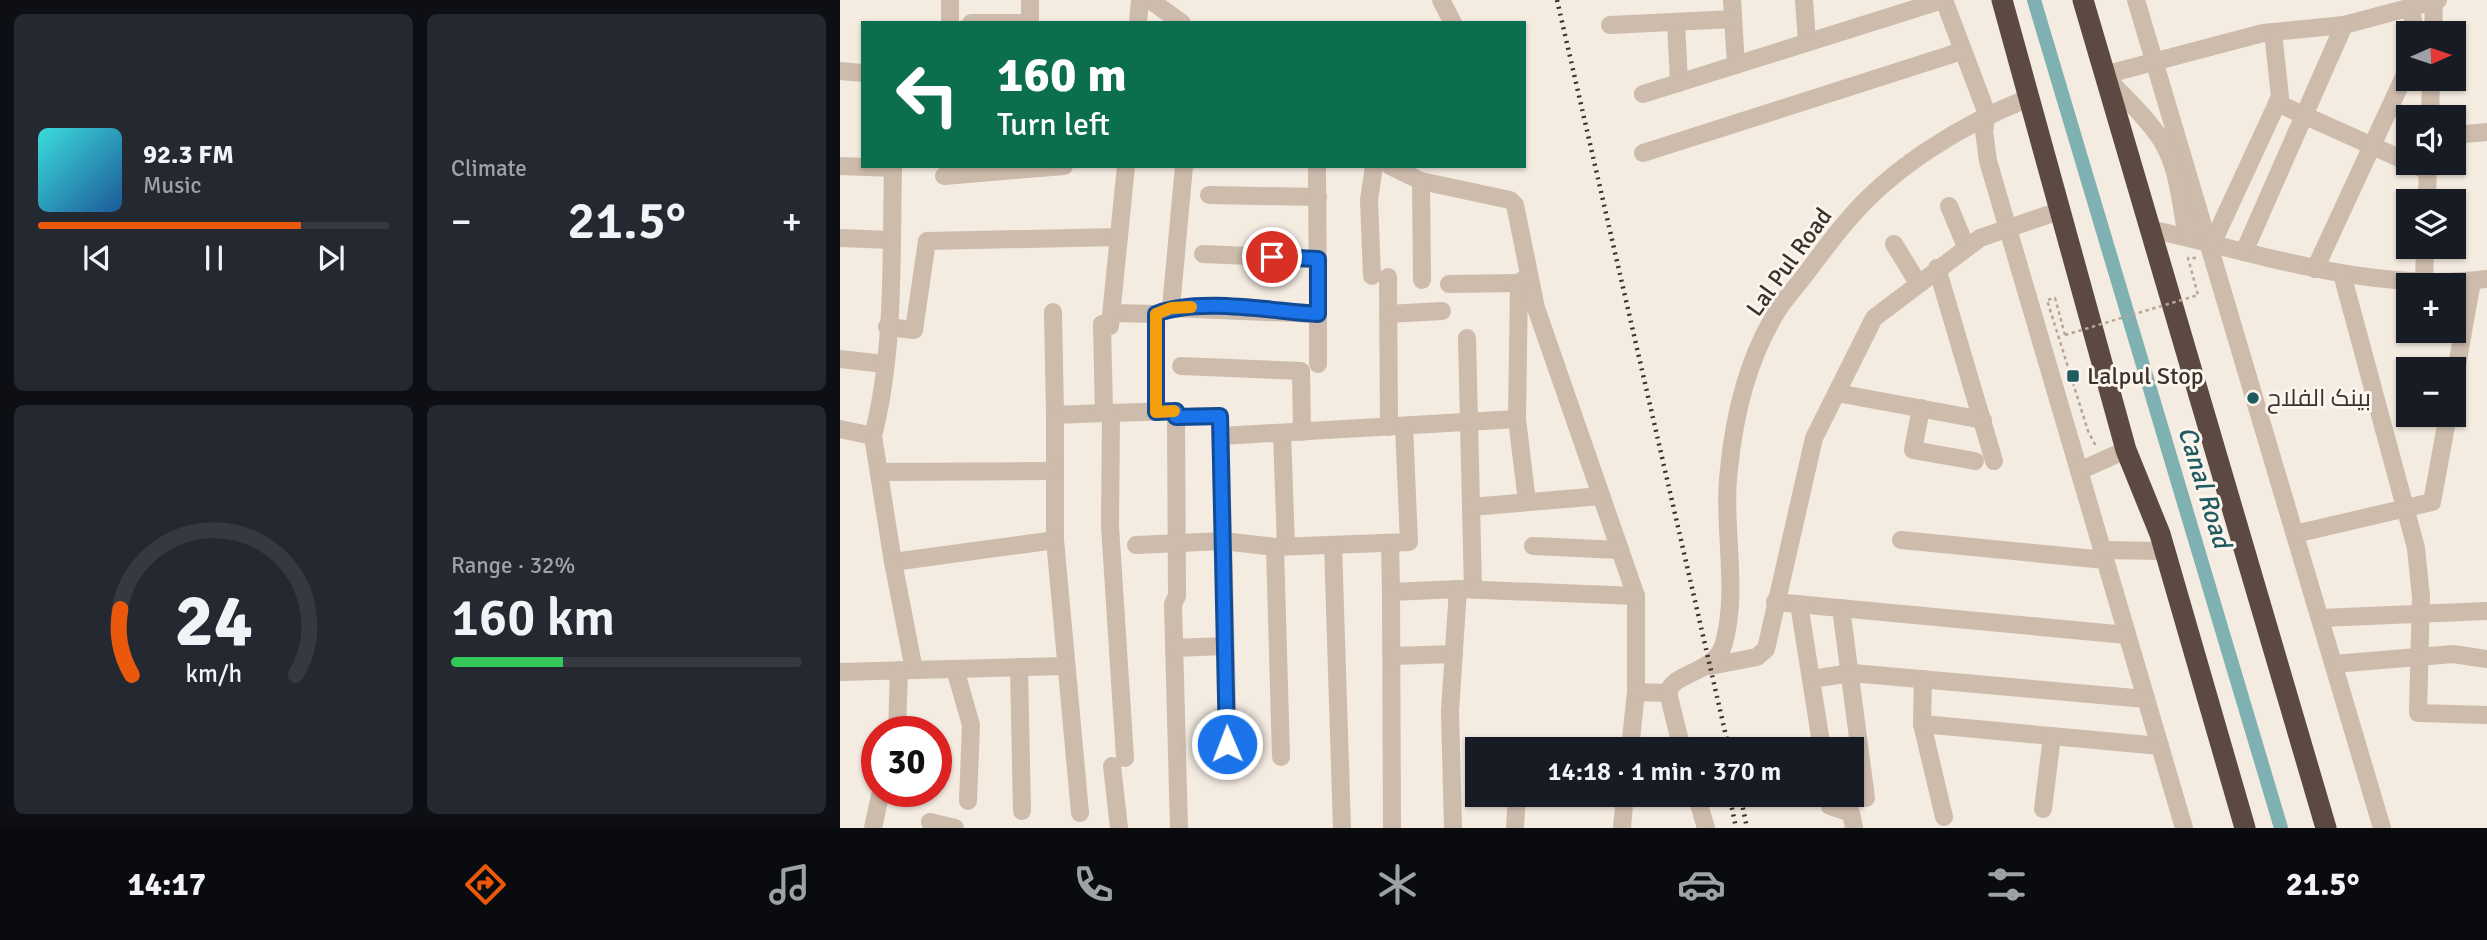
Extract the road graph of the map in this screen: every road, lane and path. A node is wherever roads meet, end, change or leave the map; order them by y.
1 (950, 0) edge
2 (1030, 0) edge
3 (1140, 0) edge
4 (1150, 0) edge
5 (1441, 0) edge
6 (1732, 0) edge
7 (1804, 0) edge
8 (1943, 0) edge
9 (2002, 0) edge
10 (2083, 0) edge
11 (2136, 0) edge
12 (2436, 1) edge
13 (2411, 8) junction
14 (1881, 9) edge
15 (1733, 19) junction
16 (950, 21) edge
17 (1030, 21) edge
18 (1138, 21) edge
19 (1179, 21) edge
20 (1452, 21) edge
21 (2413, 21) edge
22 (2434, 21) edge
23 (1676, 22) junction
24 (2344, 24) junction
25 (1611, 25) dead end
26 (2273, 32) junction
27 (1807, 42) junction
28 (1962, 51) junction
29 (2156, 59) junction
30 (1736, 65) junction
31 (840, 71) edge
32 (861, 73) edge
33 (2104, 75) junction
34 (1679, 83) junction
35 (2397, 91) edge
36 (1643, 94) dead end
37 (2029, 97) junction
38 (2277, 103) junction
39 (1987, 114) junction
40 (2304, 116) junction
41 (2487, 132) edge
42 (2466, 134) edge
43 (2371, 148) junction
44 (1643, 153) dead end
45 (2396, 156) edge
46 (840, 166) edge
47 (861, 166) edge
48 (893, 168) edge
49 (1019, 168) edge
50 (1126, 168) edge
51 (1184, 168) edge
52 (1318, 168) edge
53 (1374, 168) edge
54 (1394, 168) edge
55 (996, 169) edge
56 (944, 176) dead end
57 (1421, 181) junction
58 (1209, 195) dead end
59 (1318, 197) junction
60 (1949, 206) dead end
61 (2059, 211) junction
62 (2006, 226) junction
63 (2150, 229) junction
64 (1119, 237) junction
65 (2187, 237) junction
66 (840, 238) edge
67 (891, 240) junction
68 (1894, 244) dead end
69 (2210, 244) junction
70 (1966, 247) junction
71 (2244, 252) junction
72 (1203, 254) dead end
73 (1318, 259) junction
74 (1937, 268) junction
75 (2315, 269) junction
76 (2342, 274) junction
77 (1524, 279) junction
78 (1422, 280) dead end
79 (2480, 280) edge
80 (2396, 282) edge
81 (1918, 283) junction
82 (1448, 284) dead end
83 (2198, 295) dead end
84 (1163, 311) junction
85 (1053, 312) dead end
86 (1318, 312) junction
87 (1442, 312) dead end
88 (1112, 313) junction
89 (1388, 314) junction
90 (887, 327) junction
91 (1467, 338) dead end
92 (2461, 357) edge
93 (840, 359) edge
94 (884, 364) junction
95 (1318, 364) dead end
96 (1181, 366) dead end
97 (1837, 393) junction
98 (1921, 408) junction
99 (1156, 412) junction
100 (1107, 413) junction
101 (1055, 415) junction
102 (1176, 417) junction
103 (1517, 419) junction
104 (1983, 420) junction
105 (1470, 422) junction
106 (1397, 426) junction
107 (2446, 427) edge
108 (840, 429) edge
109 (1302, 432) junction
110 (1282, 433) junction
111 (873, 436) junction
112 (1221, 436) junction
113 (2126, 450) junction
114 (2104, 459) junction
115 (1975, 461) dead end
116 (1994, 461) dead end
117 (1053, 471) junction
118 (2079, 471) junction
119 (879, 472) junction
120 (1601, 496) junction
121 (1527, 502) junction
122 (1471, 507) junction
123 (2405, 508) junction
124 (2295, 534) junction
125 (1055, 540) junction
126 (1901, 540) dead end
127 (1223, 541) junction
128 (1177, 543) junction
129 (1390, 543) junction
130 (1136, 545) dead end
131 (1333, 545) junction
132 (1533, 546) dead end
133 (1280, 547) junction
134 (1620, 550) junction
135 (2164, 551) junction
136 (2104, 555) junction
137 (893, 562) junction
138 (1466, 589) junction
139 (1391, 592) junction
140 (1636, 596) junction
141 (1775, 602) junction
142 (1799, 604) junction
143 (1841, 608) junction
144 (2487, 611) edge
145 (2420, 612) junction
146 (2320, 618) junction
147 (2127, 635) junction
148 (1225, 646) junction
149 (1174, 649) junction
150 (1454, 654) junction
151 (1392, 656) junction
152 (2419, 658) junction
153 (2487, 659) edge
154 (2334, 664) junction
155 (1066, 666) junction
156 (1710, 666) junction
157 (1019, 667) junction
158 (955, 669) junction
159 (906, 670) junction
160 (840, 672) edge
161 (1850, 673) junction
162 (1811, 679) junction
163 (1923, 679) junction
164 (1636, 692) junction
165 (1668, 693) junction
166 (2146, 699) junction
167 (2487, 715) edge
168 (899, 716) edge
169 (1922, 724) junction
170 (2052, 736) junction
171 (1631, 737) edge
172 (1679, 737) edge
173 (1820, 737) edge
174 (1227, 744) dead end
175 (2160, 746) junction
176 (1280, 757) dead end
177 (1866, 798) dead end
178 (968, 801) dead end
179 (878, 807) edge
180 (1516, 807) edge
181 (1624, 807) edge
182 (1700, 807) edge
183 (1833, 807) edge
184 (2043, 808) dead end
185 (1022, 811) dead end
186 (1080, 813) dead end
187 (1944, 817) dead end
188 (930, 822) dead end
189 (873, 828) edge
190 (955, 828) edge
191 (1119, 828) edge
192 (1180, 828) edge
193 (1342, 828) edge
194 (1392, 828) edge
195 (1453, 828) edge
196 (1515, 828) edge
197 (1622, 828) edge
198 (1706, 828) edge
199 (1854, 828) edge
200 (2184, 828) edge
201 (2245, 828) edge
202 (2326, 828) edge
203 (2382, 828) edge

1 - 16 street
2 - 17 street
3 - 18 street
4 - 19 street
5 - 20 street
6 - 15 street
7 - 27 street
8 - 14 street
8 - 28 street
9 - 37 highway
10 - 33 highway
11 - 29 street
12 - 13 street
12 - 22 street
13 - 21 street
13 - 24 street
14 - 27 street
15 - 23 street
15 - 30 street
23 - 25 street
23 - 34 street
24 - 26 street
24 - 40 street
26 - 29 street
26 - 38 street
27 - 30 street
28 - 39 street
28 - 44 street
29 - 33 street
29 - 69 street
30 - 34 street
31 - 32 street
33 - 63 highway
33 - 65 street
34 - 36 street
35 - 43 street
37 - 39 street, Lal Pul Road
37 - 61 highway
38 - 40 street
38 - 69 street
39 - 62 street
39 - 156 street, Lal Pul Road
40 - 43 street
40 - 71 street
41 - 42 street
43 - 45 street
43 - 75 street
46 - 47 street
48 - 67 street
49 - 55 street
50 - 64 street
51 - 84 street
52 - 59 street
53 - 89 street
54 - 57 street
55 - 56 street
57 - 77 street
57 - 78 street
58 - 59 street
59 - 73 street
60 - 70 street
61 - 62 street
61 - 113 highway
62 - 70 street
62 - 118 street
63 - 65 street
63 - 202 highway
64 - 88 street
64 - 90 street
65 - 69 street
66 - 67 street
67 - 90 street
68 - 81 street
69 - 71 street
69 - 124 street
70 - 74 street
71 - 75 street
72 - 73 street
73 - 86 street
74 - 81 street
74 - 104 street
75 - 76 street
76 - 80 street
76 - 123 street
77 - 82 street
77 - 103 street
77 - 120 street
79 - 92 street
81 - 97 street
83 - 114 path, bridge
84 - 86 street
84 - 88 street
84 - 99 street
85 - 101 street
86 - 95 street
87 - 89 street
88 - 100 street
89 - 106 street
90 - 94 street
91 - 105 street
93 - 94 street
94 - 111 street
96 - 109 street
97 - 98 street
97 - 141 street
98 - 104 street
98 - 115 street
99 - 100 street
99 - 102 street
100 - 101 street
100 - 191 street
101 - 117 street
102 - 112 street
102 - 128 street
103 - 105 street
103 - 121 street
104 - 116 street
105 - 106 street
105 - 122 street
106 - 109 street
106 - 129 street
107 - 123 street
108 - 111 street
109 - 110 street
110 - 112 street
110 - 133 street
111 - 119 street
112 - 127 street
113 - 114 street
113 - 135 highway
114 - 118 street
117 - 119 street
117 - 125 street
118 - 136 street
119 - 137 street
120 - 121 street
120 - 134 street
121 - 122 street
122 - 138 street
123 - 124 street
123 - 145 street
124 - 146 street
125 - 137 street
125 - 155 street
126 - 136 street
127 - 128 street
127 - 133 street
127 - 148 street
128 - 130 street
128 - 149 street
129 - 131 street
129 - 139 street
131 - 133 street
131 - 193 street
132 - 134 street
133 - 176 street
134 - 140 street
135 - 136 street
135 - 201 highway
136 - 147 street
137 - 159 street
138 - 139 street
138 - 140 street
138 - 150 street
139 - 151 street
140 - 164 street
141 - 142 street
141 - 156 street
142 - 143 street
142 - 162 street
143 - 147 street
143 - 161 street
144 - 145 street
145 - 146 street
145 - 152 street
146 - 154 street
147 - 166 street
148 - 149 street
148 - 174 street
149 - 192 street
150 - 151 street
150 - 195 street
151 - 194 street
152 - 153 street
152 - 154 street
152 - 167 street
154 - 203 street
155 - 157 street
155 - 186 street
156 - 165 street
157 - 158 street
157 - 185 street
158 - 159 street
158 - 178 street
159 - 160 street
159 - 168 street
161 - 162 street
161 - 163 street
161 - 177 street
162 - 173 street
163 - 166 street
163 - 169 street
164 - 165 street
164 - 171 street
165 - 172 street
166 - 175 street
169 - 170 street
169 - 187 street
170 - 175 street
170 - 184 street
175 - 200 street
179 - 189 street
180 - 196 street
181 - 197 street
182 - 198 street
183 - 199 street
188 - 190 street

